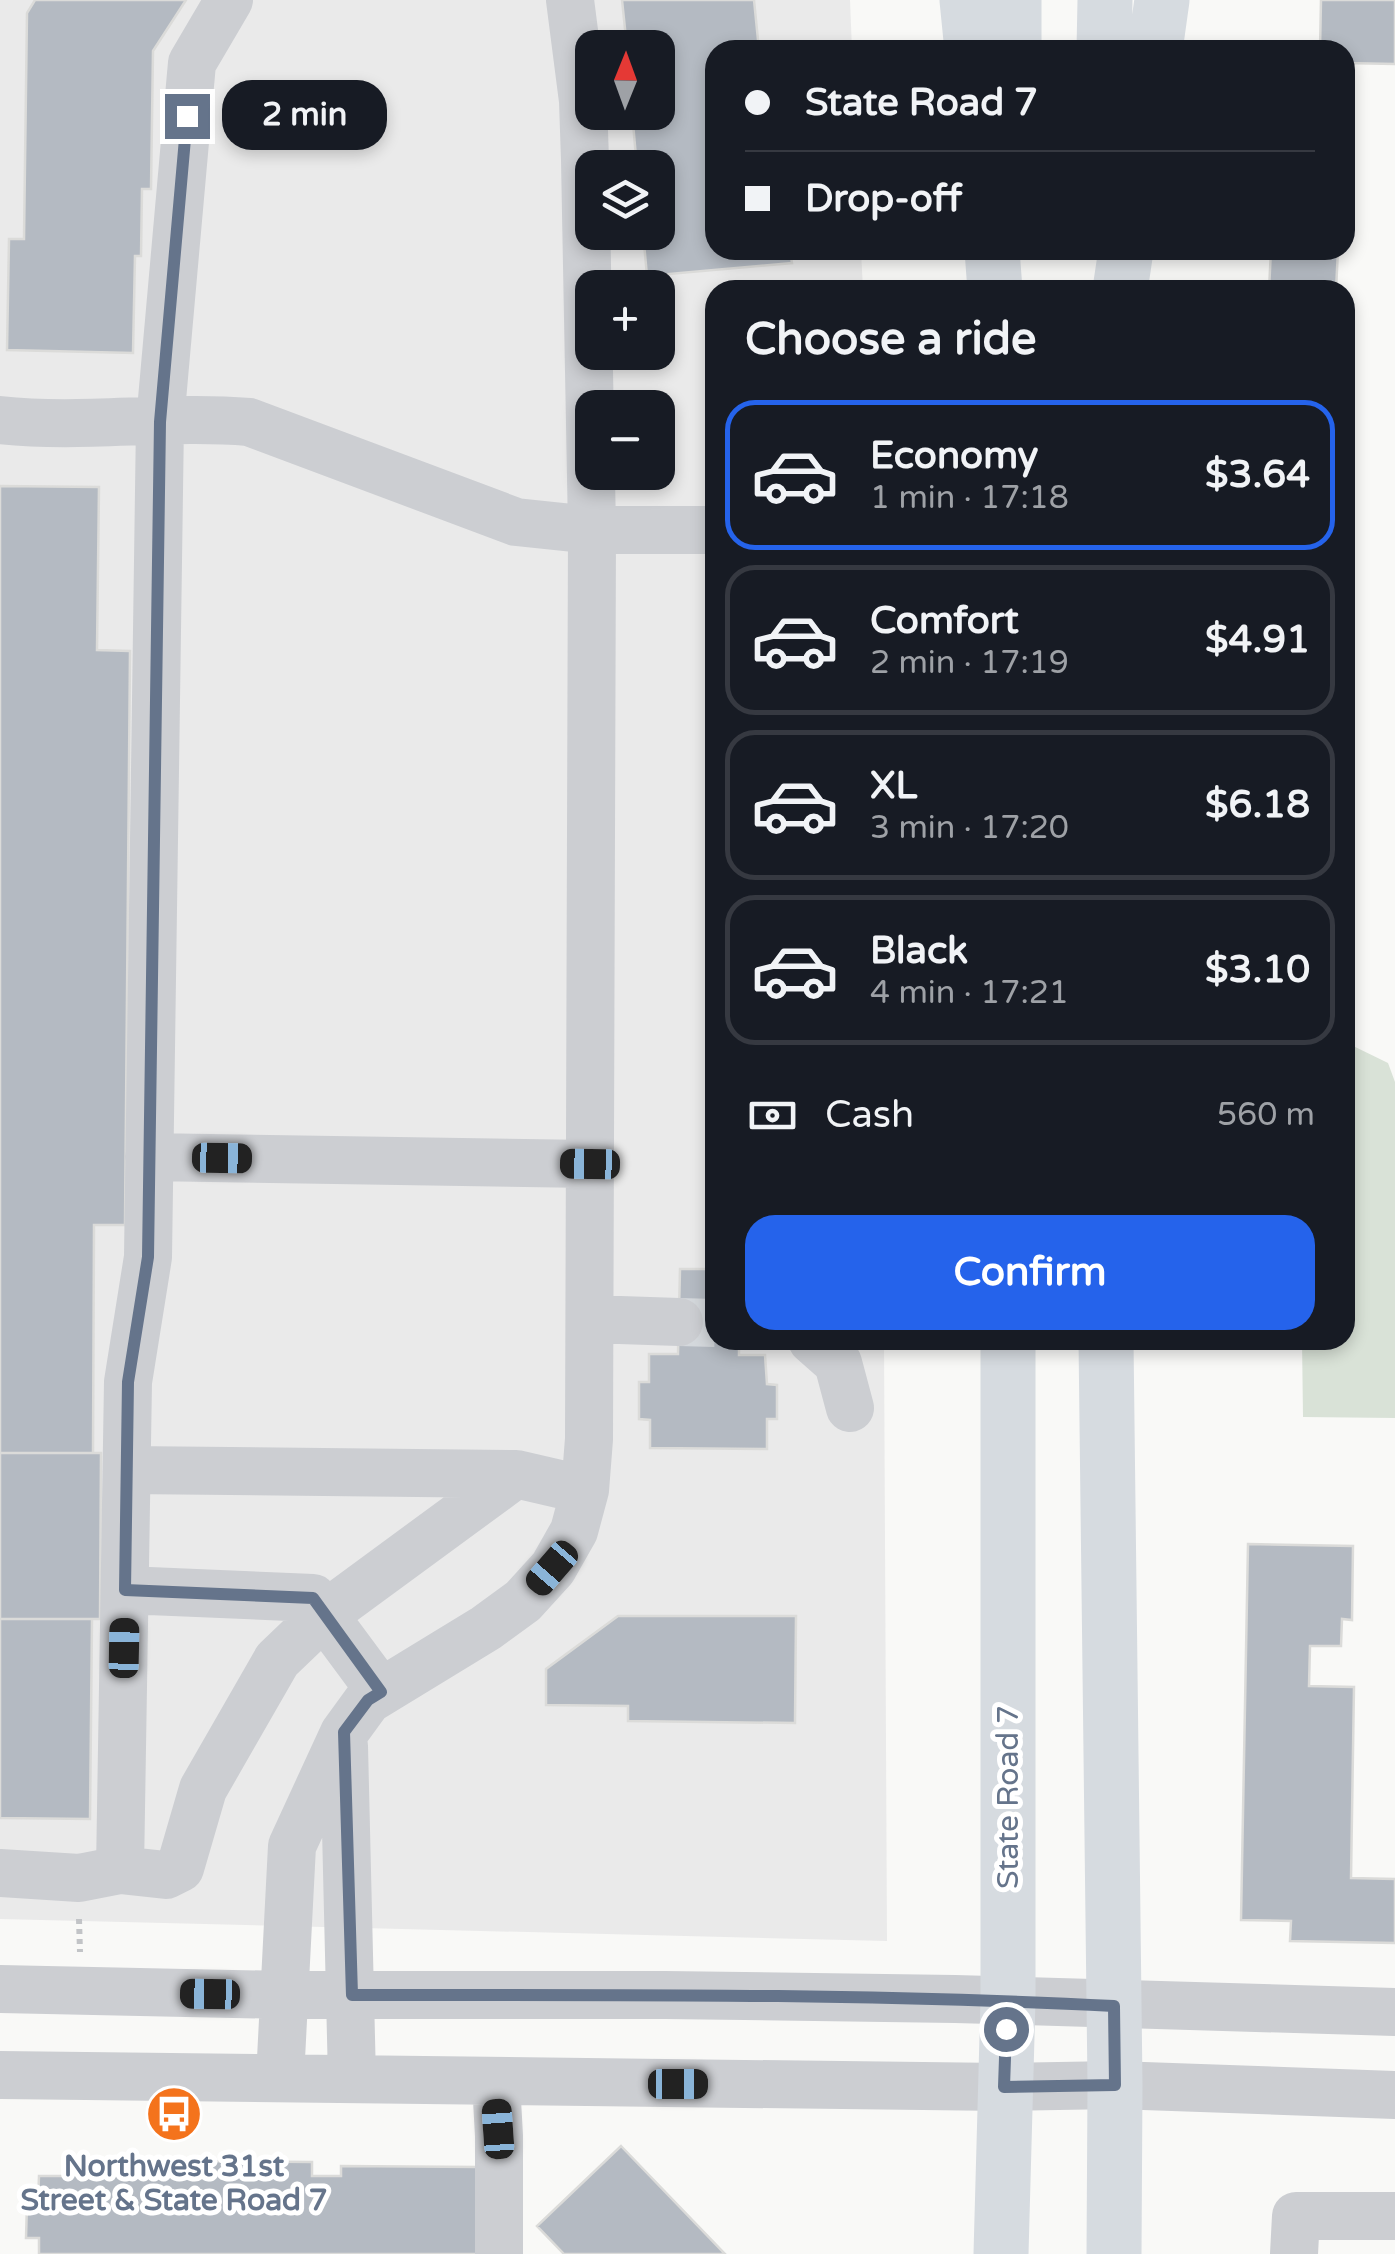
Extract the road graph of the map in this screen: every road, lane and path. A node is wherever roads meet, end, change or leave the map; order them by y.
1 (230, 0) edge
2 (570, 0) edge
3 (967, 0) edge
4 (1014, 0) edge
5 (1105, 0) edge
6 (1162, 0) edge
7 (971, 40) edge
8 (1014, 40) edge
9 (1104, 40) edge
10 (1156, 40) edge
11 (0, 420) edge
12 (160, 422) junction
13 (592, 530) junction
14 (705, 530) edge
15 (149, 1157) junction
16 (590, 1164) junction
17 (590, 1319) junction
18 (679, 1322) tunnel mouth
19 (823, 1350) edge
20 (1008, 1350) edge
21 (1106, 1350) edge
22 (850, 1408) dead end
23 (127, 1470) junction
24 (516, 1474) junction
25 (585, 1490) junction
26 (125, 1590) junction
27 (324, 1615) junction
28 (381, 1692) junction
29 (344, 1732) junction
30 (120, 1870) junction
31 (0, 1873) edge
32 (79, 1909) dead end
33 (80, 1958) dead end
34 (0, 1989) edge
35 (284, 1995) junction
36 (352, 1995) junction
37 (1008, 2000) junction
38 (1114, 2006) junction
39 (1395, 2012) edge
40 (0, 2076) edge
41 (280, 2078) junction
42 (352, 2079) junction
43 (496, 2082) junction
44 (1115, 2085) junction
45 (1004, 2087) junction
46 (1395, 2095) edge
47 (1395, 2216) edge
48 (1001, 2252) edge
49 (499, 2254) edge
50 (1114, 2254) edge
51 (1294, 2254) edge

1 - 12 street
2 - 13 street
3 - 7 main road
4 - 8 main road
5 - 9 main road
6 - 10 main road
11 - 12 street
12 - 13 street
12 - 15 street
13 - 14 street
13 - 16 street
15 - 16 street
15 - 23 street
16 - 17 street
17 - 18 street
17 - 25 street
19 - 22 street
20 - 37 main road, State Road 7
21 - 38 main road
23 - 24 street
23 - 26 street
24 - 25 street
24 - 27 street
25 - 28 street
26 - 27 street
26 - 30 street
27 - 28 street
27 - 30 street
28 - 29 street
29 - 35 street
29 - 36 street
30 - 31 street
32 - 33 path
34 - 35 street
35 - 36 street
35 - 41 street
36 - 37 street
36 - 42 street
37 - 38 street
37 - 45 main road, State Road 7
38 - 39 street
38 - 44 main road
40 - 41 street
41 - 42 street
42 - 43 street
43 - 45 street
43 - 49 street
44 - 45 street
44 - 46 street
44 - 50 main road
45 - 48 main road, State Road 7
47 - 51 street

